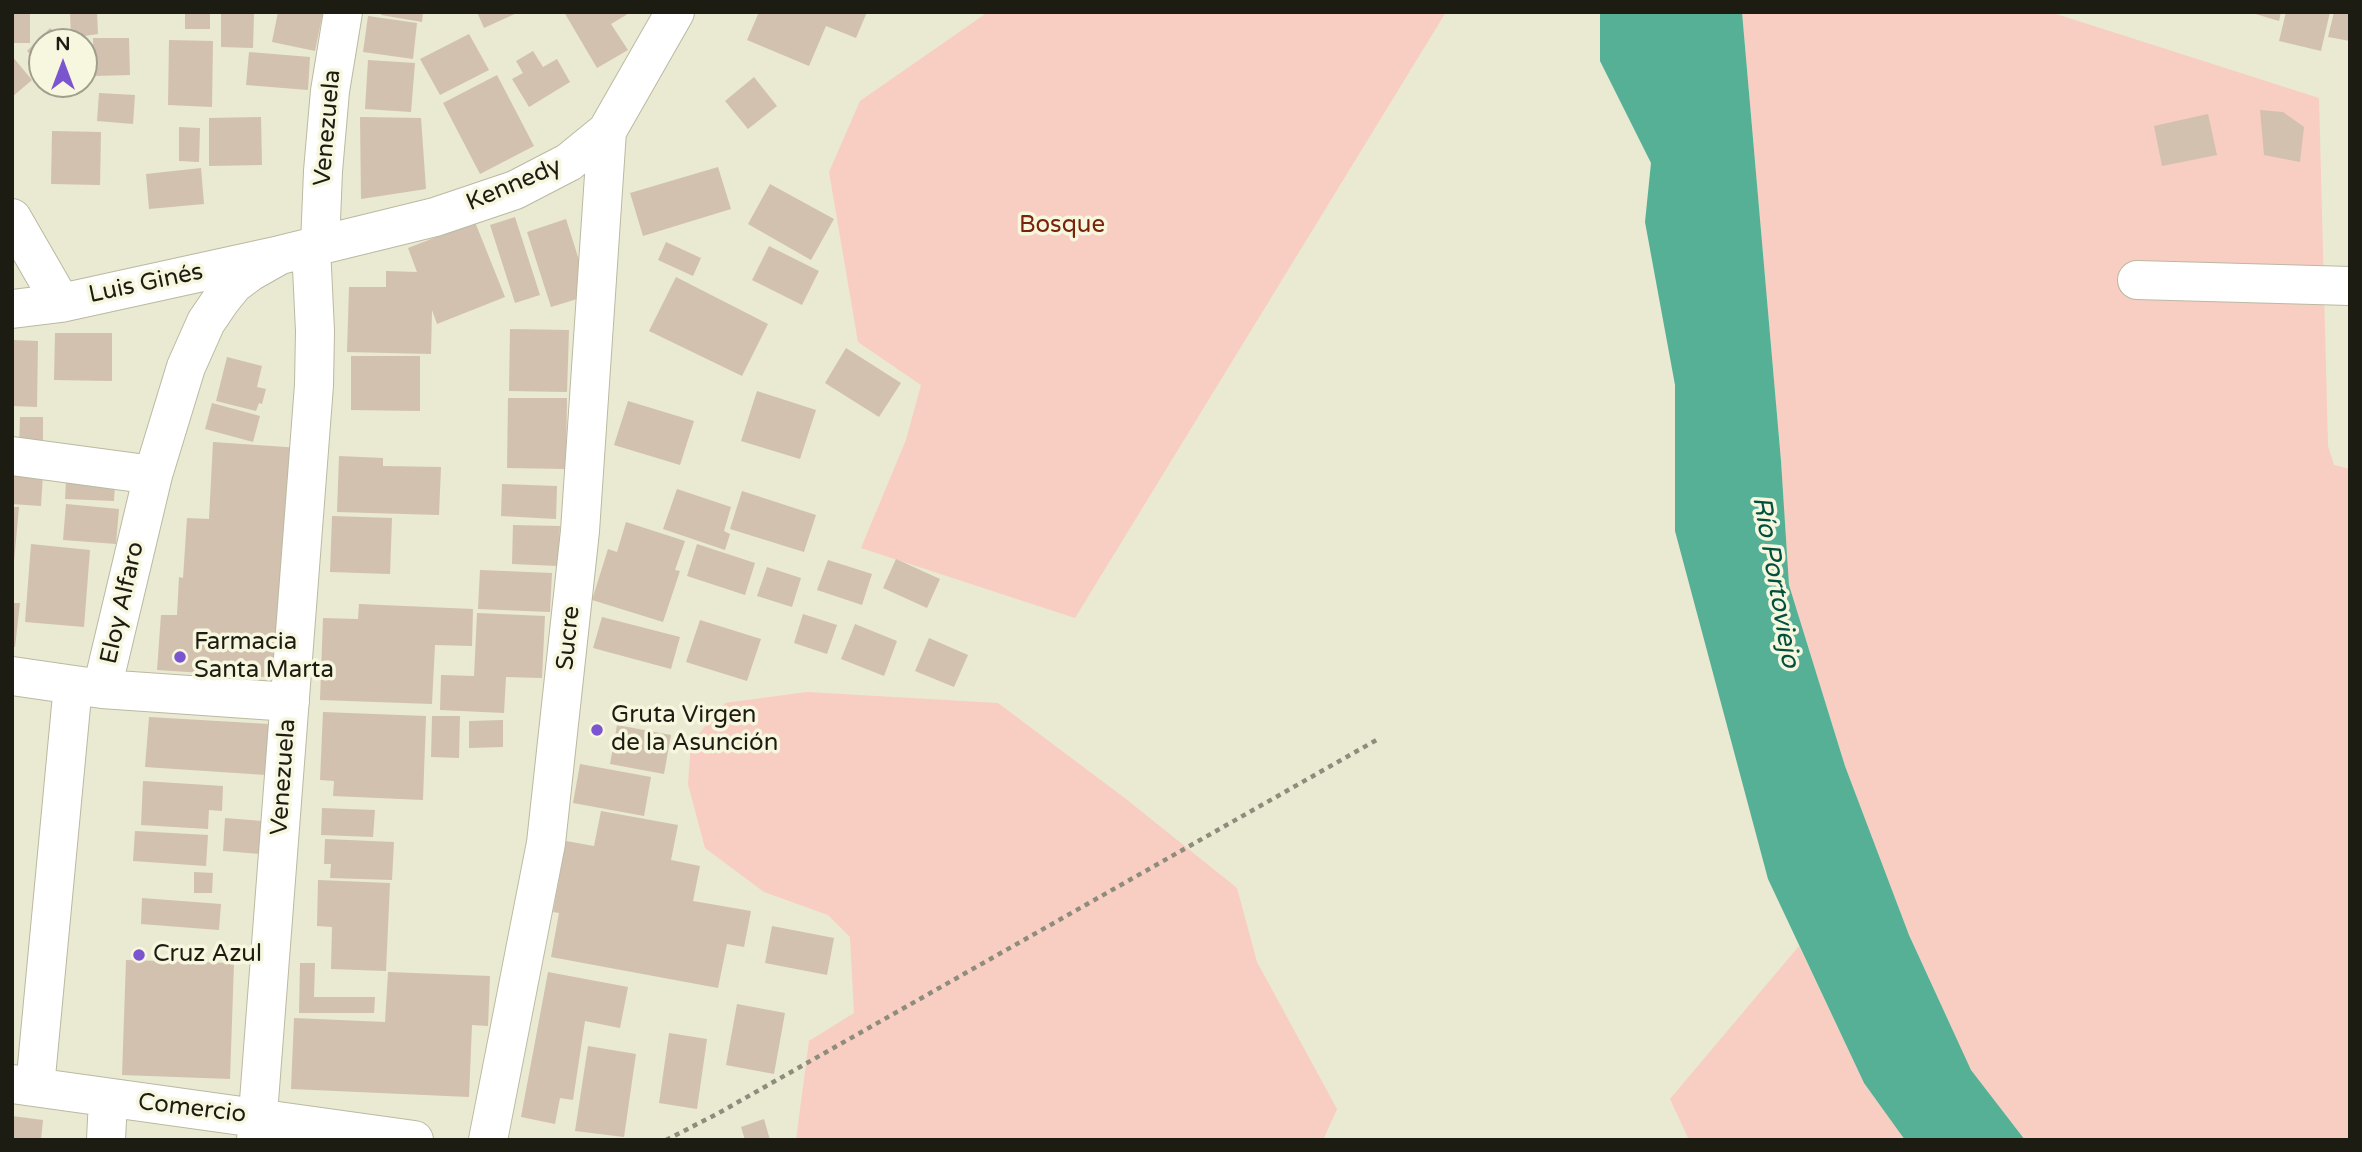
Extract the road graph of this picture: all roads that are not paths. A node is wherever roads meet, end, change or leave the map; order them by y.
1 (342, 12) edge
2 (675, 12) edge
3 (607, 131) junction
4 (12, 218) edge
5 (304, 249) junction
6 (2137, 280) dead end
7 (2350, 286) edge
8 (61, 303) junction
9 (12, 309) edge
10 (12, 456) edge
11 (153, 475) junction
12 (12, 676) edge
13 (88, 687) junction
14 (290, 702) junction
15 (24, 1086) edge
16 (108, 1099) junction
17 (257, 1128) edge
18 (106, 1140) edge
19 (414, 1140) edge
20 (488, 1140) edge

1 - 5 street, Venezuela
2 - 3 street, Kennedy
3 - 5 street, Kennedy
3 - 20 street, Sucre
4 - 8 street
5 - 8 street, Luis Ginés
5 - 11 street, Eloy Alfaro
5 - 14 street, Venezuela
6 - 7 street
8 - 9 street, Luis Ginés
10 - 11 street
11 - 13 street, Eloy Alfaro
12 - 13 street
13 - 14 street
13 - 15 street, Eloy Alfaro
14 - 17 street, Venezuela
15 - 16 street, Comercio
16 - 17 street, Comercio
16 - 18 street
17 - 19 street, Comercio

